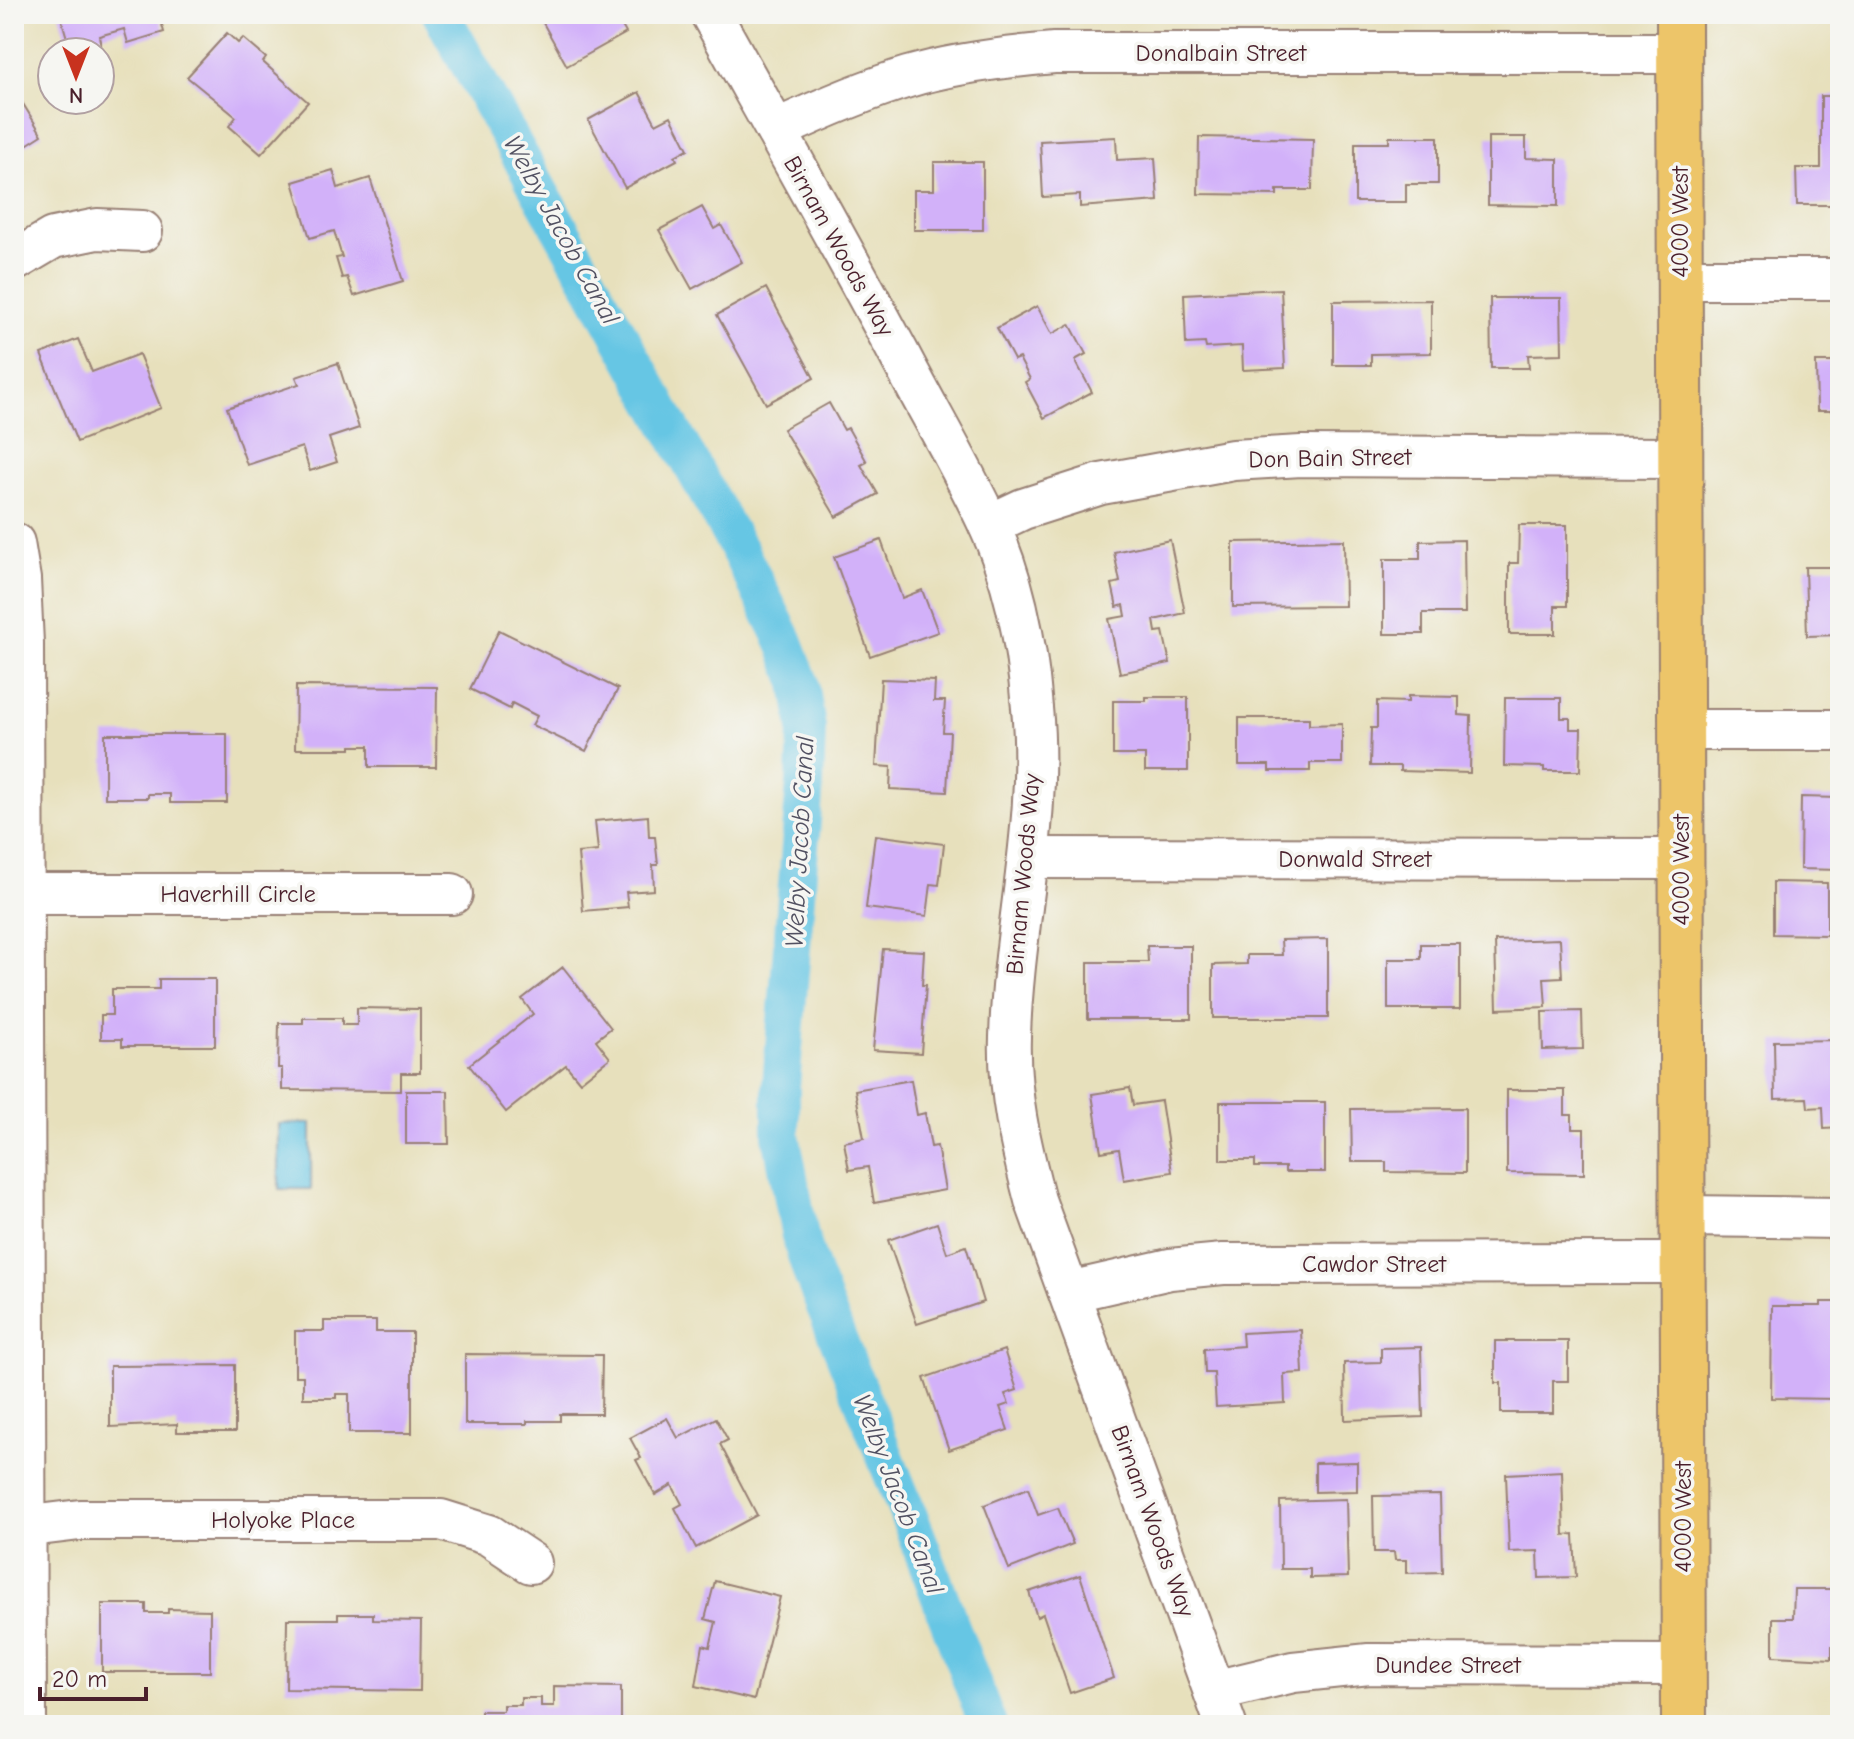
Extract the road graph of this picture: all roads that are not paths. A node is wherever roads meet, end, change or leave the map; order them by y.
1 (711, 14) edge
2 (1679, 34) edge
3 (776, 130) junction
4 (142, 231) dead end
5 (14, 261) edge
6 (1680, 279) junction
7 (1840, 279) edge
8 (1680, 458) junction
9 (989, 525) junction
10 (14, 543) edge
11 (1681, 730) junction
12 (1840, 730) edge
13 (1030, 858) junction
14 (1681, 859) junction
15 (24, 894) junction
16 (452, 894) dead end
17 (1683, 1216) junction
18 (1840, 1218) edge
19 (1683, 1263) junction
20 (1069, 1292) junction
21 (20, 1527) edge
22 (531, 1563) dead end
23 (1684, 1665) junction
24 (1220, 1708) edge
25 (26, 1725) edge
26 (1684, 1725) edge

1 - 3 street, Birnam Woods Way
2 - 3 street, Donalbain Street
2 - 6 main road, 4000 West
3 - 9 street, Birnam Woods Way
4 - 5 street
6 - 7 street
6 - 8 main road, 4000 West
8 - 9 street, Don Bain Street
8 - 11 main road, 4000 West
9 - 13 street, Birnam Woods Way
10 - 15 street
11 - 12 street
11 - 14 main road, 4000 West
13 - 14 street, Donwald Street
13 - 20 street, Birnam Woods Way
14 - 17 main road, 4000 West
15 - 16 street, Haverhill Circle
15 - 21 street
17 - 18 street
17 - 19 main road, 4000 West
19 - 20 street, Cawdor Street
19 - 23 main road, 4000 West
20 - 24 street, Birnam Woods Way
21 - 22 street, Holyoke Place
21 - 25 street
23 - 24 street, Dundee Street
23 - 26 main road, 4000 West

